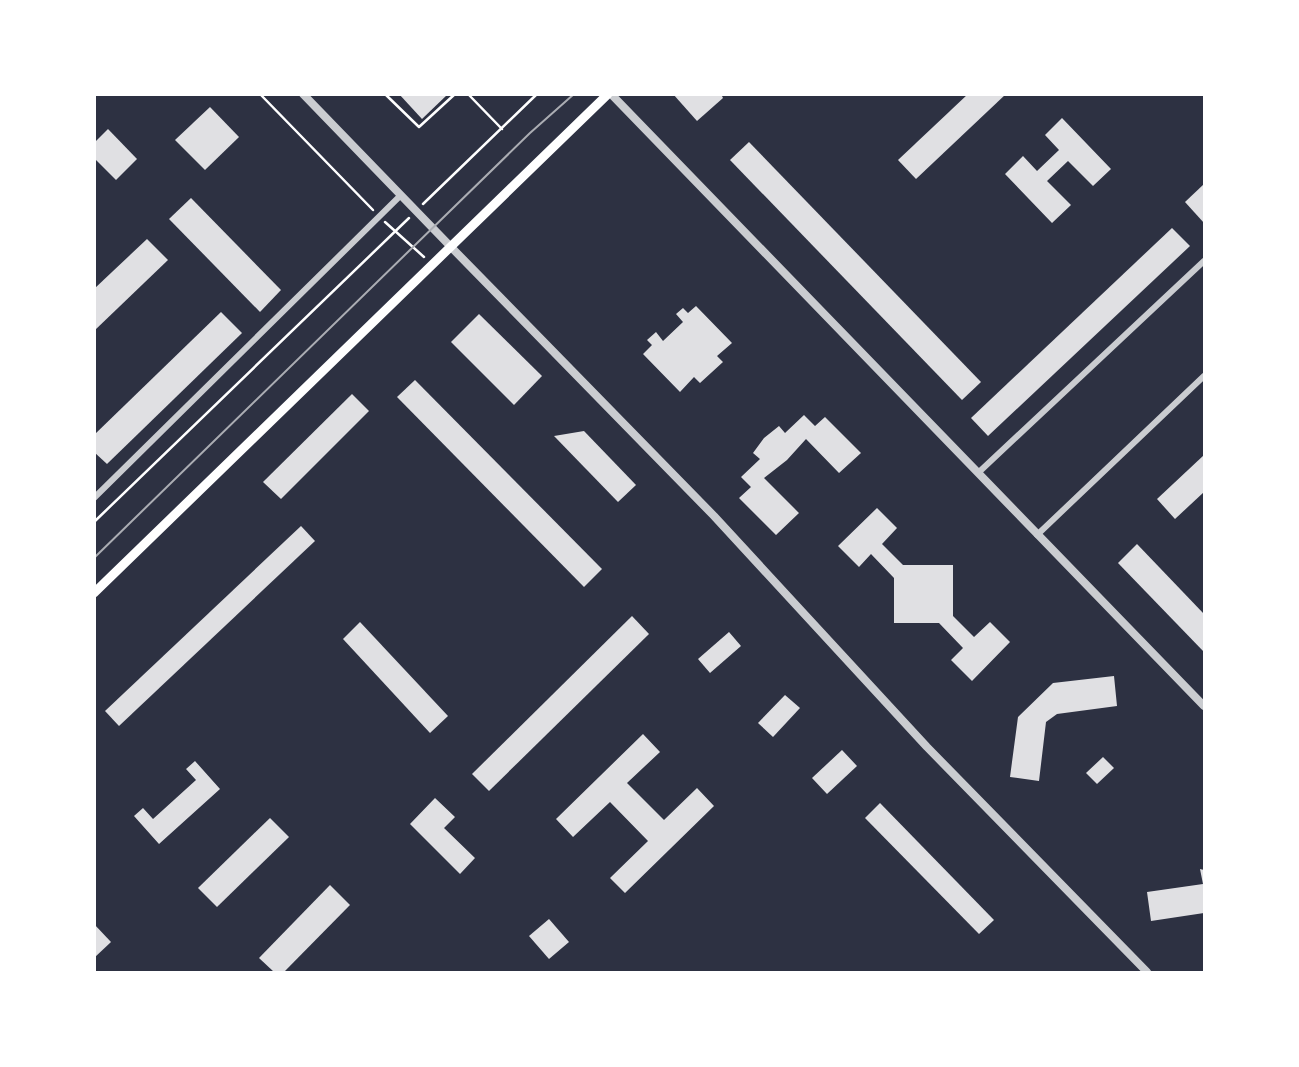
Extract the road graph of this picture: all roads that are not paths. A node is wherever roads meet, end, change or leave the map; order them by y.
1 (303, 94) edge
2 (609, 94) edge
3 (401, 195) junction
4 (450, 247) junction
5 (1205, 261) edge
6 (1205, 376) edge
7 (978, 473) junction
8 (94, 498) edge
9 (1037, 536) junction
10 (94, 593) edge
11 (1205, 706) edge
12 (1147, 972) edge

1 - 3 street
2 - 4 main road
2 - 7 street
3 - 4 street
3 - 8 street
4 - 10 main road
4 - 12 street
5 - 7 street
6 - 9 street
7 - 9 street
9 - 11 street

